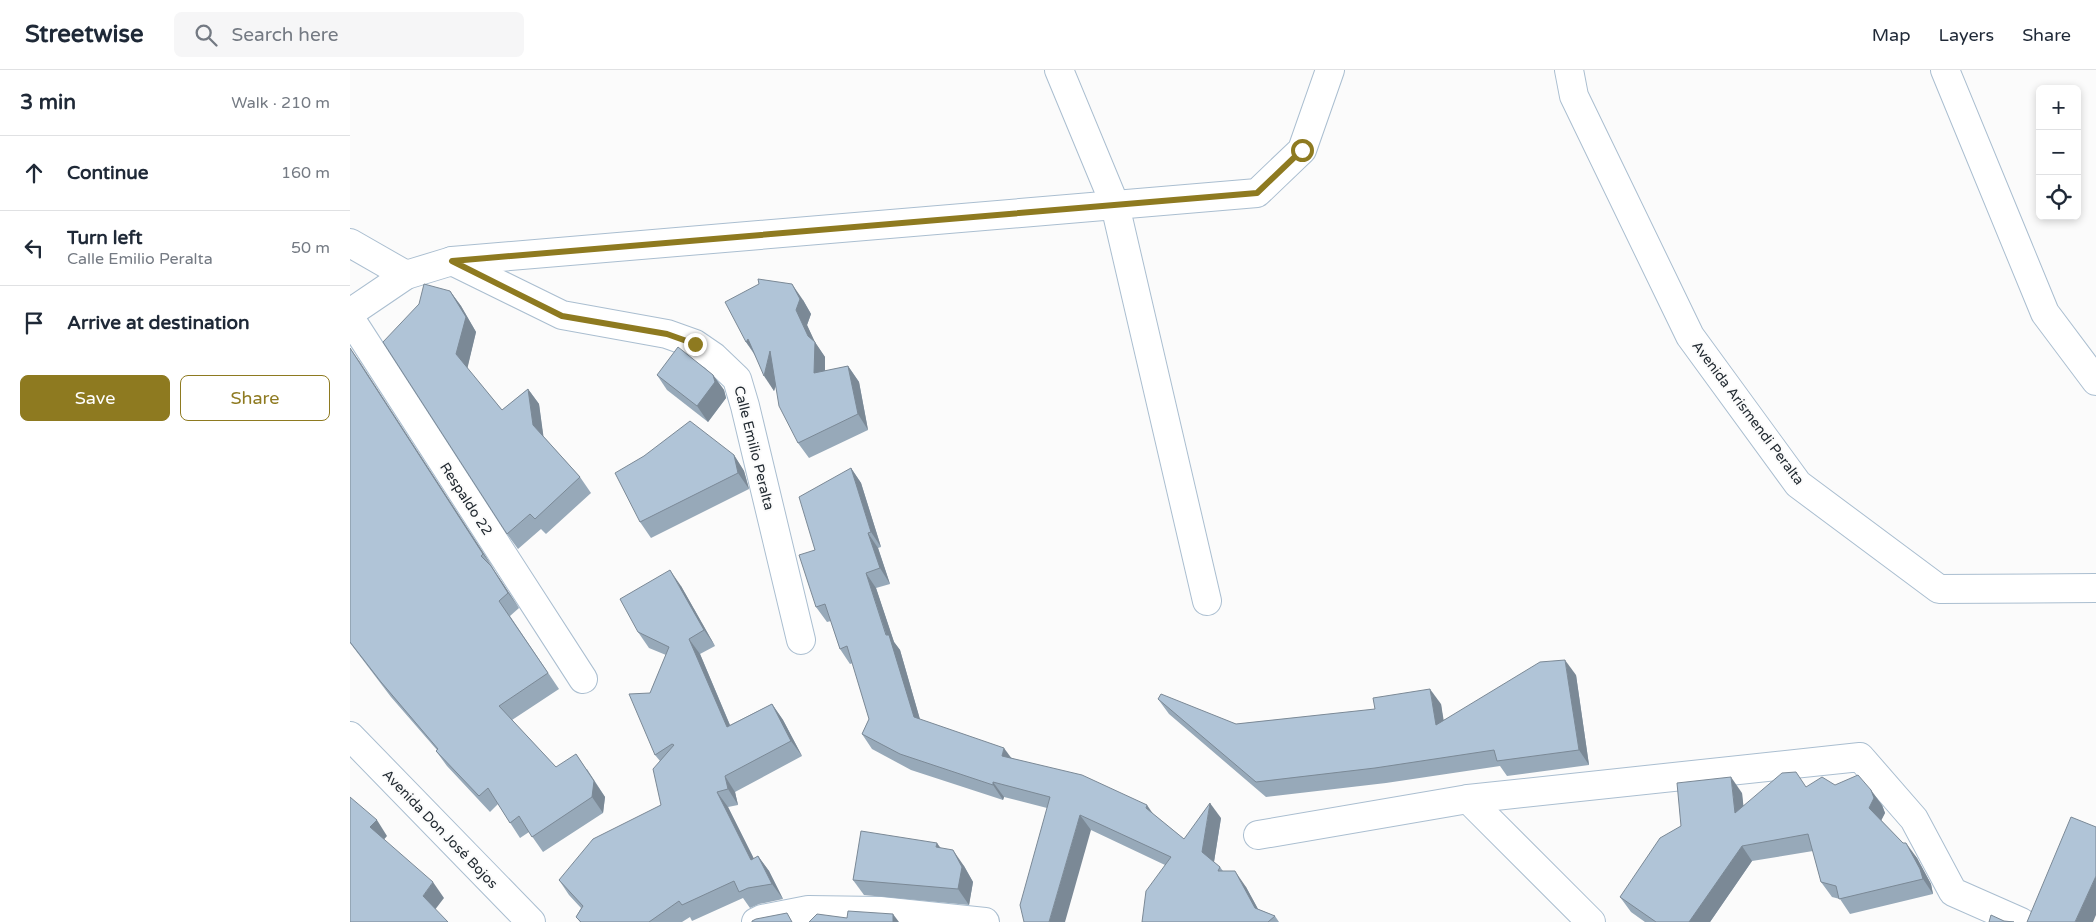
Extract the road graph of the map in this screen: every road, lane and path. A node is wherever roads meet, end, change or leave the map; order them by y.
1 (1059, 70) edge
2 (1330, 70) edge
3 (1569, 70) edge
4 (1945, 70) edge
5 (1115, 205) junction
6 (350, 243) edge
7 (452, 261) junction
8 (406, 275) junction
9 (350, 312) edge
10 (350, 318) edge
11 (2096, 381) edge
12 (2096, 588) edge
13 (1207, 601) dead end
14 (801, 640) dead end
15 (583, 679) dead end
16 (350, 736) edge
17 (1468, 799) junction
18 (1258, 835) dead end
19 (531, 922) edge
20 (756, 922) edge
21 (985, 922) edge
22 (1591, 922) edge
23 (2021, 922) edge

1 - 5 street
2 - 5 street
3 - 12 street, Avenida Arismendi Peralta
4 - 11 street
5 - 7 street
5 - 13 street
6 - 8 street
7 - 8 street
7 - 14 street, Calle Emilio Peralta
8 - 9 street
10 - 15 street, Respaldo 22
16 - 19 street, Avenida Don José Bojos
17 - 18 street
17 - 22 street
17 - 23 street
20 - 21 street

